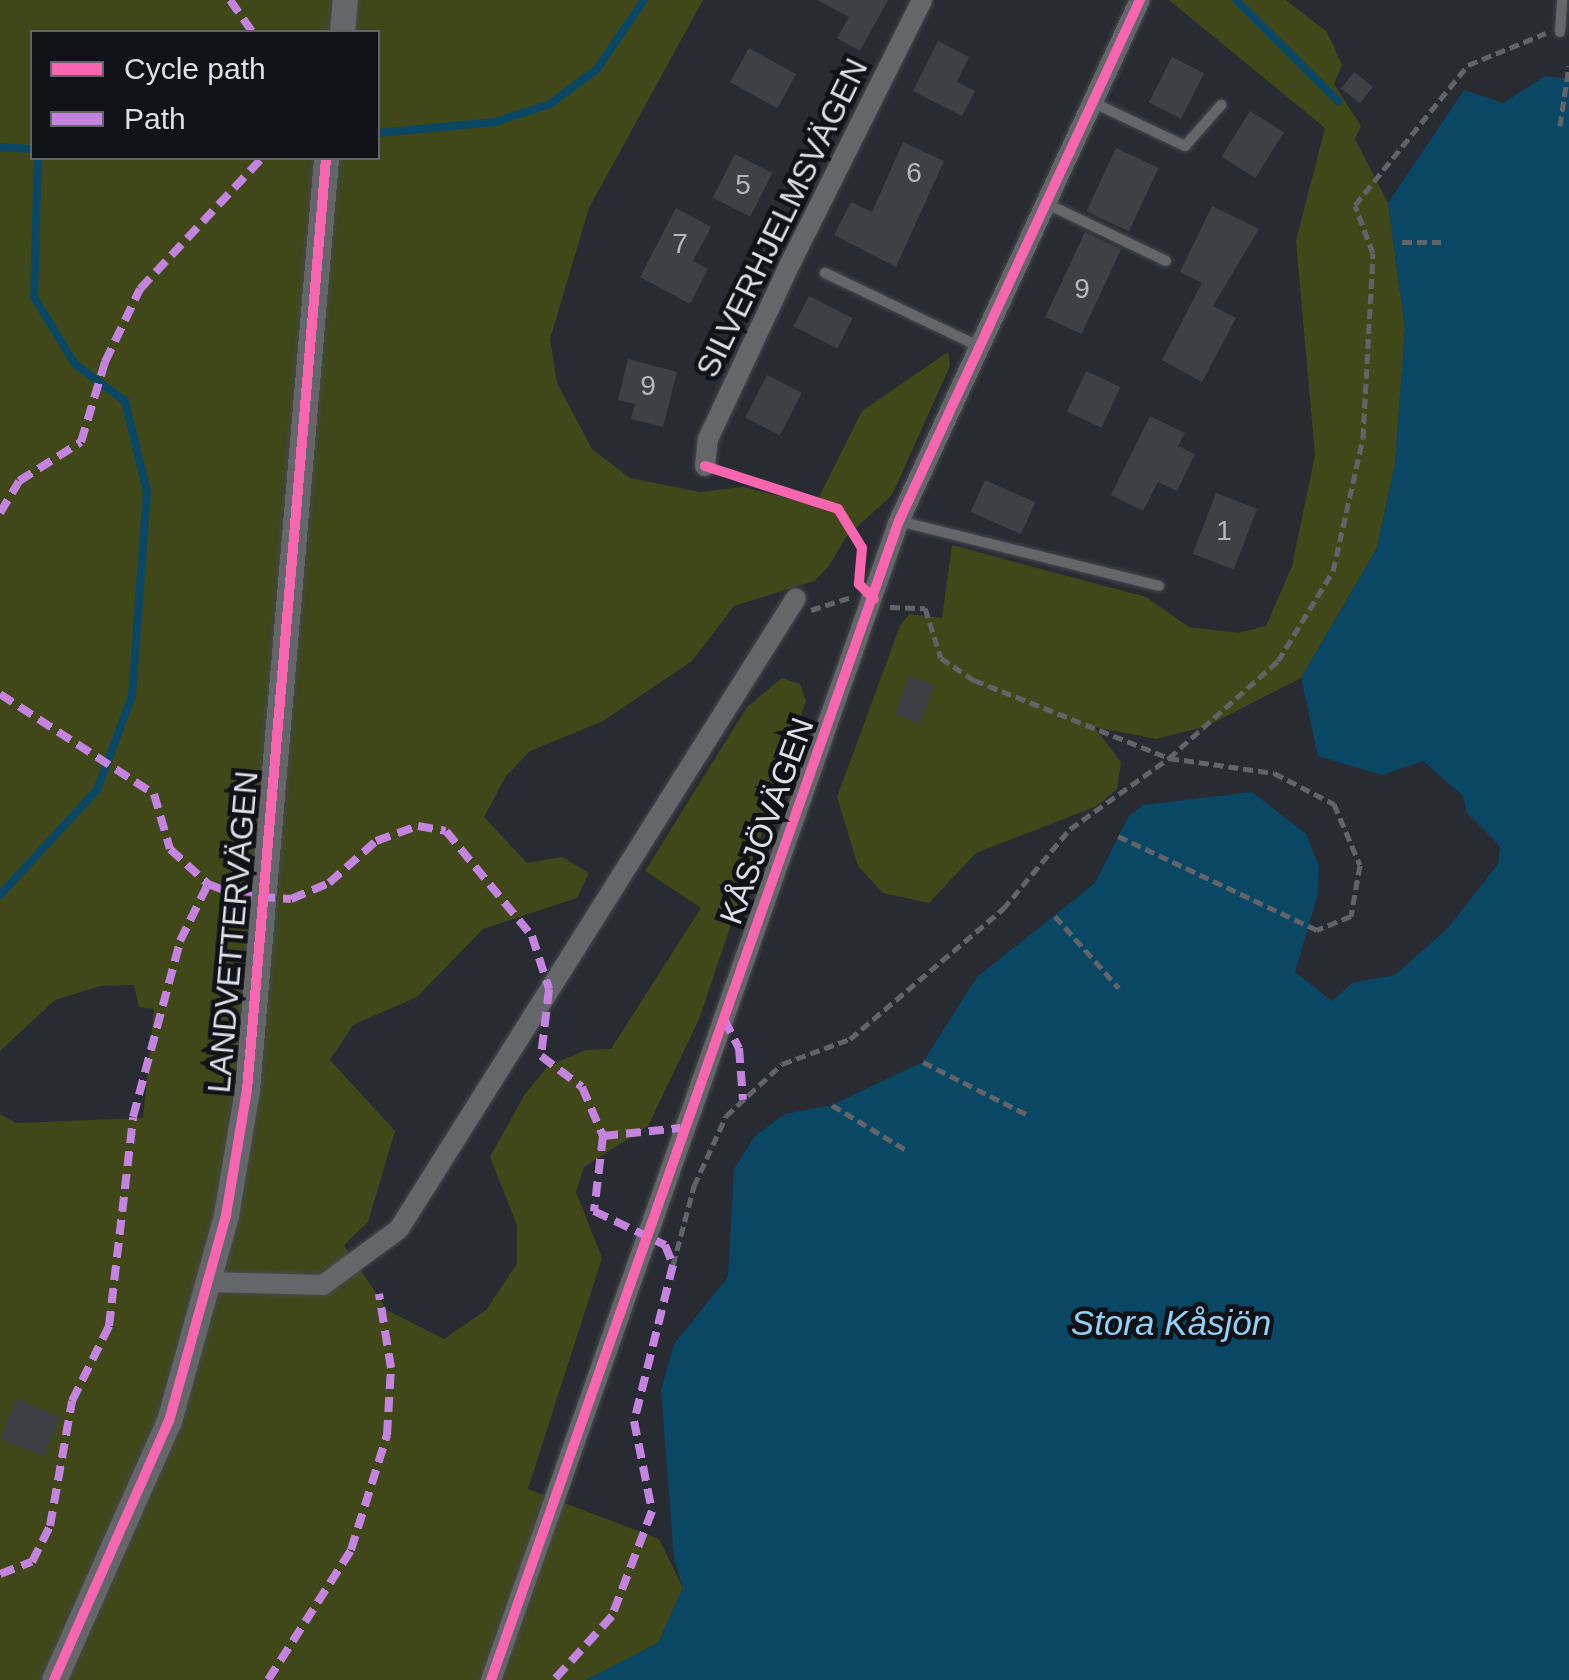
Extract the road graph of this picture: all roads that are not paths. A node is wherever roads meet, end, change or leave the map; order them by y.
1 (346, 0) edge
2 (922, 0) edge
3 (1140, 0) edge
4 (1562, 0) edge
5 (342, 30) edge
6 (1560, 32) road end
7 (1090, 102) junction
8 (1221, 105) dead end
9 (326, 160) edge
10 (1042, 202) junction
11 (1166, 261) dead end
12 (825, 273) dead end
13 (976, 346) junction
14 (705, 466) dead end
15 (900, 522) junction
16 (1159, 586) dead end
17 (796, 598) road end
18 (210, 1282) junction
19 (54, 1680) edge
20 (491, 1680) edge

1 - 5 street
2 - 14 street, SILVERHJELMSVÄGEN
3 - 7 street, KÅSJÖVÄGEN
4 - 6 lane
7 - 8 lane
7 - 10 street, KÅSJÖVÄGEN
9 - 18 street, LANDVETTERVÄGEN
10 - 11 lane
10 - 13 street, KÅSJÖVÄGEN
12 - 13 lane
13 - 15 street, KÅSJÖVÄGEN
15 - 16 lane
15 - 20 street, KÅSJÖVÄGEN
17 - 18 street
18 - 19 street, LANDVETTERVÄGEN

